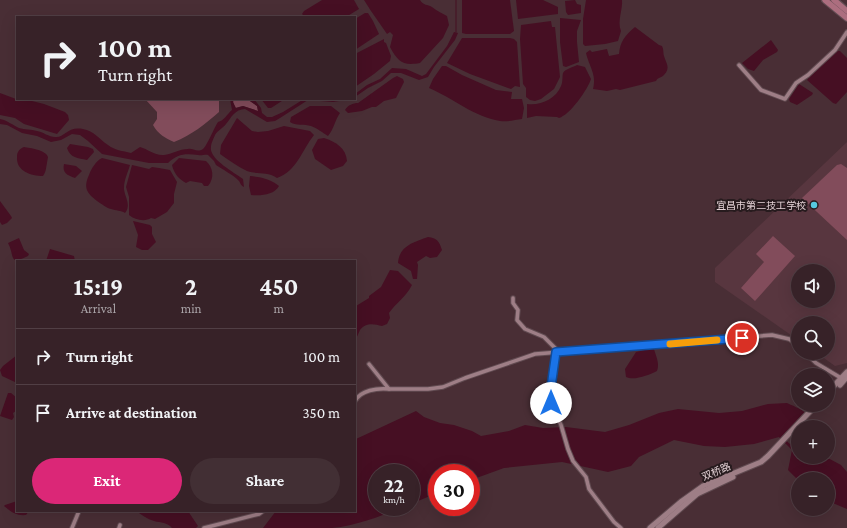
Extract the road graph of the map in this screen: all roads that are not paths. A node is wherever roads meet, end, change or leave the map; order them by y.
1 (825, 0) edge
2 (834, 0) edge
3 (847, 11) edge
4 (847, 18) edge
5 (847, 32) edge
6 (739, 65) dead end
7 (513, 298) dead end
8 (791, 340) edge
9 (556, 352) junction
10 (813, 360) edge
11 (369, 364) dead end
12 (847, 372) edge
13 (844, 378) edge
14 (835, 386) edge
15 (389, 388) junction
16 (835, 389) edge
17 (356, 400) edge
18 (812, 412) edge
19 (810, 414) junction
20 (805, 420) edge
21 (805, 420) edge
22 (791, 435) joint
23 (78, 512) edge
24 (262, 512) edge
25 (72, 528) edge
26 (204, 528) edge
27 (621, 528) edge
28 (650, 528) edge
29 (658, 528) edge

1 - 4 main road
2 - 3 main road
5 - 6 street
7 - 9 street
8 - 9 street
9 - 15 street
9 - 27 street
10 - 13 street
11 - 15 street
12 - 13 street
13 - 14 street
13 - 16 street
15 - 17 street
18 - 19 street
19 - 20 street
19 - 21 street
22 - 28 street, 双桥路
22 - 29 street
23 - 25 street
24 - 26 street

